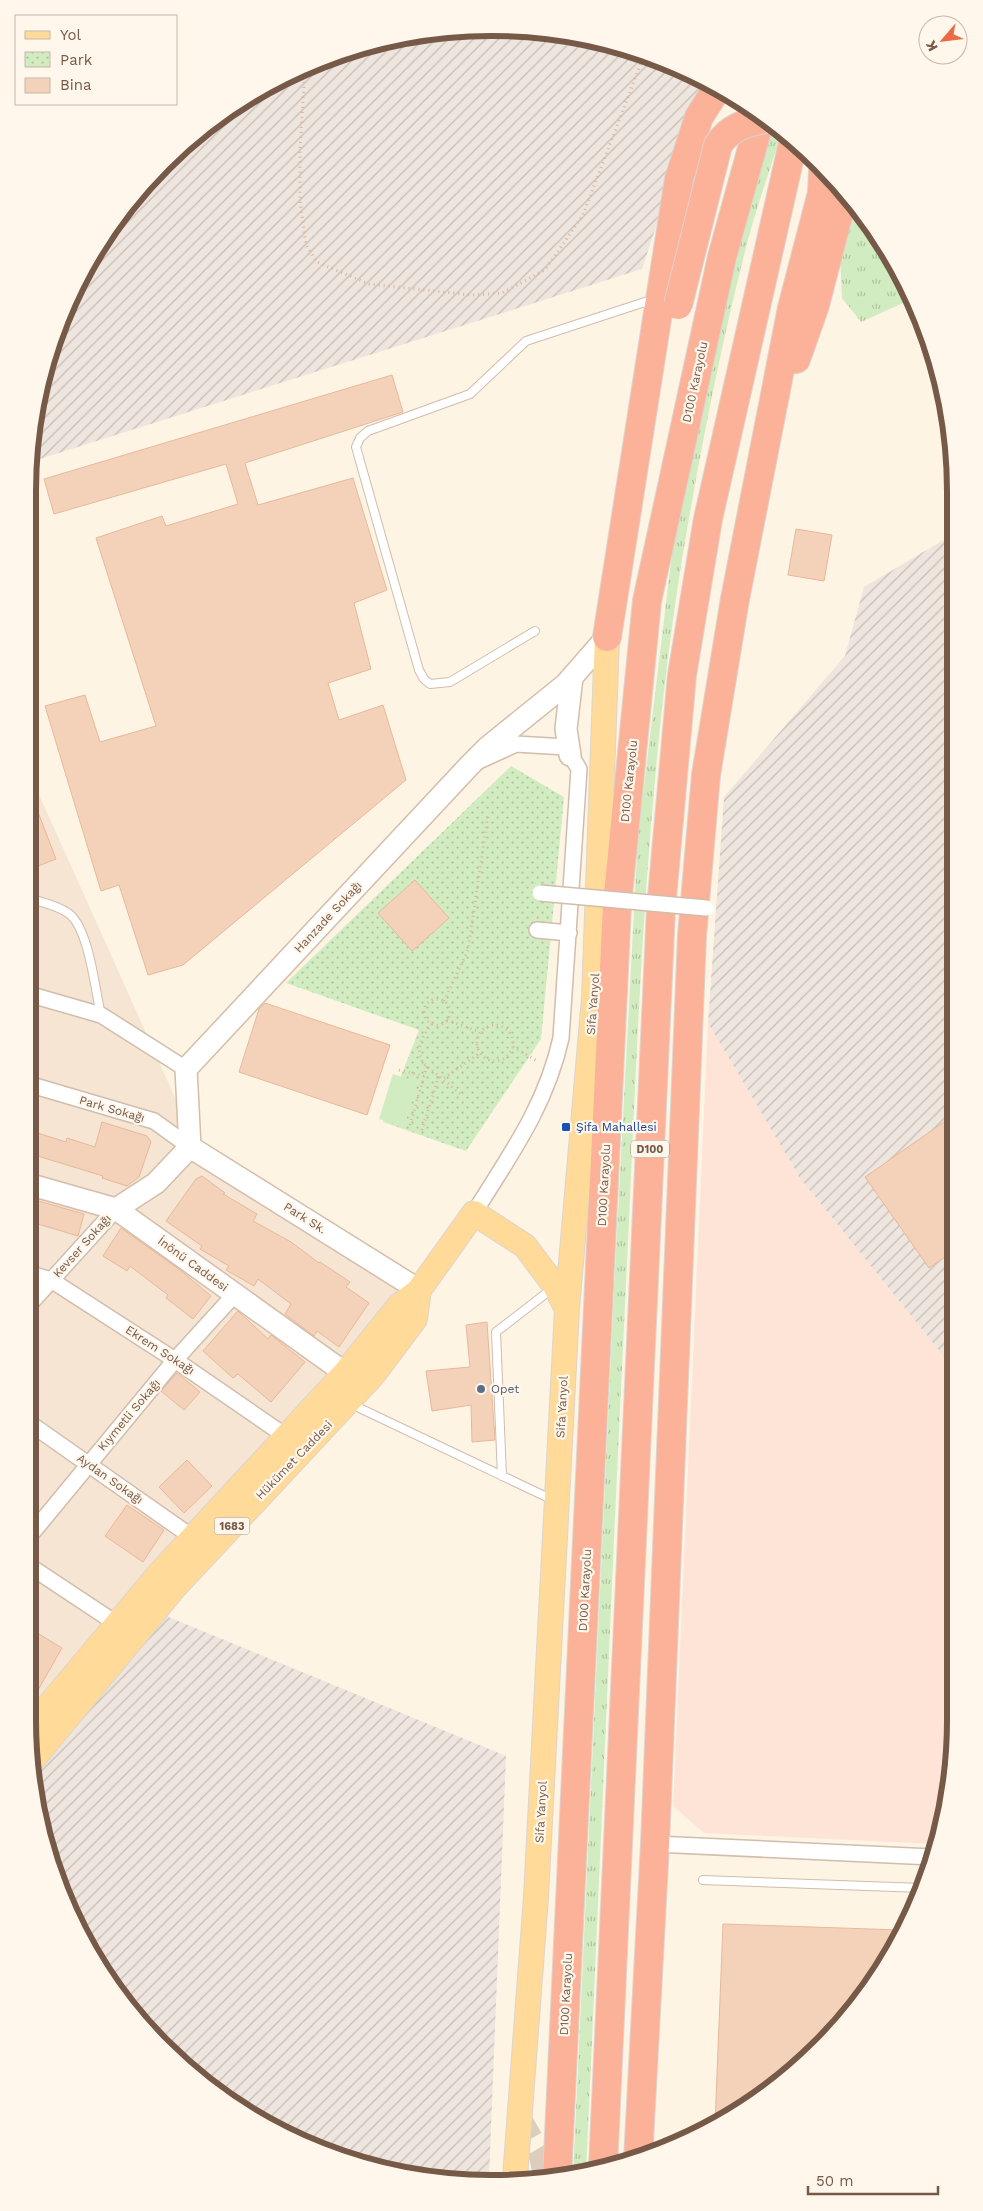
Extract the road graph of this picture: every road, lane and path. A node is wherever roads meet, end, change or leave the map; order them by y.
1 (642, 61) edge
2 (304, 77) edge
3 (713, 94) edge
4 (757, 122) edge
5 (759, 123) edge
6 (792, 149) edge
7 (823, 180) edge
8 (842, 201) edge
9 (669, 301) junction
10 (762, 458) junction
11 (535, 631) dead end
12 (607, 636) junction
13 (572, 677) junction
14 (570, 754) junction
15 (469, 766) junction
16 (488, 815) dead end
17 (540, 893) dead end
18 (36, 900) edge
19 (706, 908) dead end
20 (537, 930) dead end
21 (568, 933) junction
22 (36, 996) edge
23 (444, 1001) junction
24 (101, 1016) junction
25 (446, 1020) junction
26 (432, 1024) junction
27 (480, 1032) junction
28 (513, 1047) junction
29 (480, 1053) junction
30 (427, 1066) junction
31 (186, 1069) junction
32 (399, 1070) dead end
33 (553, 1070) junction
34 (424, 1076) junction
35 (439, 1076) junction
36 (443, 1079) junction
37 (36, 1086) edge
38 (463, 1096) dead end
39 (410, 1125) dead end
40 (422, 1130) dead end
41 (190, 1147) junction
42 (36, 1186) edge
43 (116, 1209) junction
44 (474, 1213) junction
45 (36, 1275) edge
46 (51, 1280) junction
47 (554, 1286) junction
48 (419, 1290) junction
49 (235, 1294) junction
50 (36, 1297) edge
51 (567, 1309) junction
52 (175, 1360) junction
53 (345, 1373) junction
54 (349, 1403) junction
55 (36, 1427) edge
56 (287, 1437) junction
57 (89, 1463) junction
58 (502, 1476) junction
59 (557, 1502) junction
60 (36, 1528) edge
61 (192, 1537) junction
62 (36, 1571) edge
63 (117, 1624) junction
64 (36, 1714) edge
65 (37, 1754) edge
66 (654, 1844) junction
67 (926, 1856) edge
68 (703, 1880) dead end
69 (914, 1888) edge
70 (638, 2151) edge
71 (602, 2161) edge
72 (557, 2170) edge
73 (515, 2174) edge

1 - 2 path
3 - 9 highway
4 - 9 highway, bridge
5 - 72 highway, D100 Karayolu
6 - 71 highway, D100
7 - 10 highway
8 - 10 highway
9 - 11 lane
9 - 12 highway
10 - 66 highway
12 - 13 street, Hanzade Sokağı
12 - 51 main road, Sifa Yanyol
13 - 14 street
13 - 15 street, Hanzade Sokağı
14 - 15 street
14 - 21 street
15 - 31 street, Hanzade Sokağı
16 - 23 path
17 - 19 street, bridge
18 - 24 lane
20 - 21 street
21 - 33 street
22 - 24 street
23 - 25 path
23 - 26 path
24 - 31 street
25 - 26 path
25 - 27 path
26 - 30 path
27 - 28 path
27 - 29 path
28 - 29 path
28 - 33 path
29 - 36 path
30 - 34 path
30 - 35 path
31 - 41 street
32 - 34 path
33 - 44 street
34 - 39 path
35 - 36 path
35 - 40 path
36 - 38 path
37 - 41 street, Park Sokağı
41 - 43 street
41 - 48 street, Park Sk.
42 - 43 street, İnönü Caddesi
43 - 46 street, Kevser Sokağı
43 - 49 street, İnönü Caddesi
44 - 47 main road
44 - 48 main road, Hükümet Caddesi
45 - 46 street, Ekrem Sokağı
46 - 50 street, Kevser Sokağı
46 - 52 street, Ekrem Sokağı
47 - 51 main road
47 - 58 lane
48 - 53 main road, Hükümet Caddesi / 1683
48 - 54 main road, Hükümet Caddesi / 1683
49 - 52 street, Kıymetli Sokağı
49 - 53 street, İnönü Caddesi
51 - 59 main road, Sifa Yanyol
52 - 56 street, Ekrem Sokağı
52 - 57 street, Kıymetli Sokağı
53 - 56 main road, Hükümet Caddesi / 1683
54 - 58 lane
54 - 65 main road, Hükümet Caddesi / 1683
55 - 57 street, Aydan Sokağı
56 - 61 main road, Hükümet Caddesi / 1683
57 - 60 street, Kıymetli Sokağı
57 - 61 street, Aydan Sokağı
58 - 59 lane
59 - 73 main road, Sifa Yanyol
61 - 63 main road, Hükümet Caddesi / 1683
62 - 63 street
63 - 64 main road, Hükümet Caddesi / 1683
66 - 67 street
66 - 70 highway
68 - 69 lane

